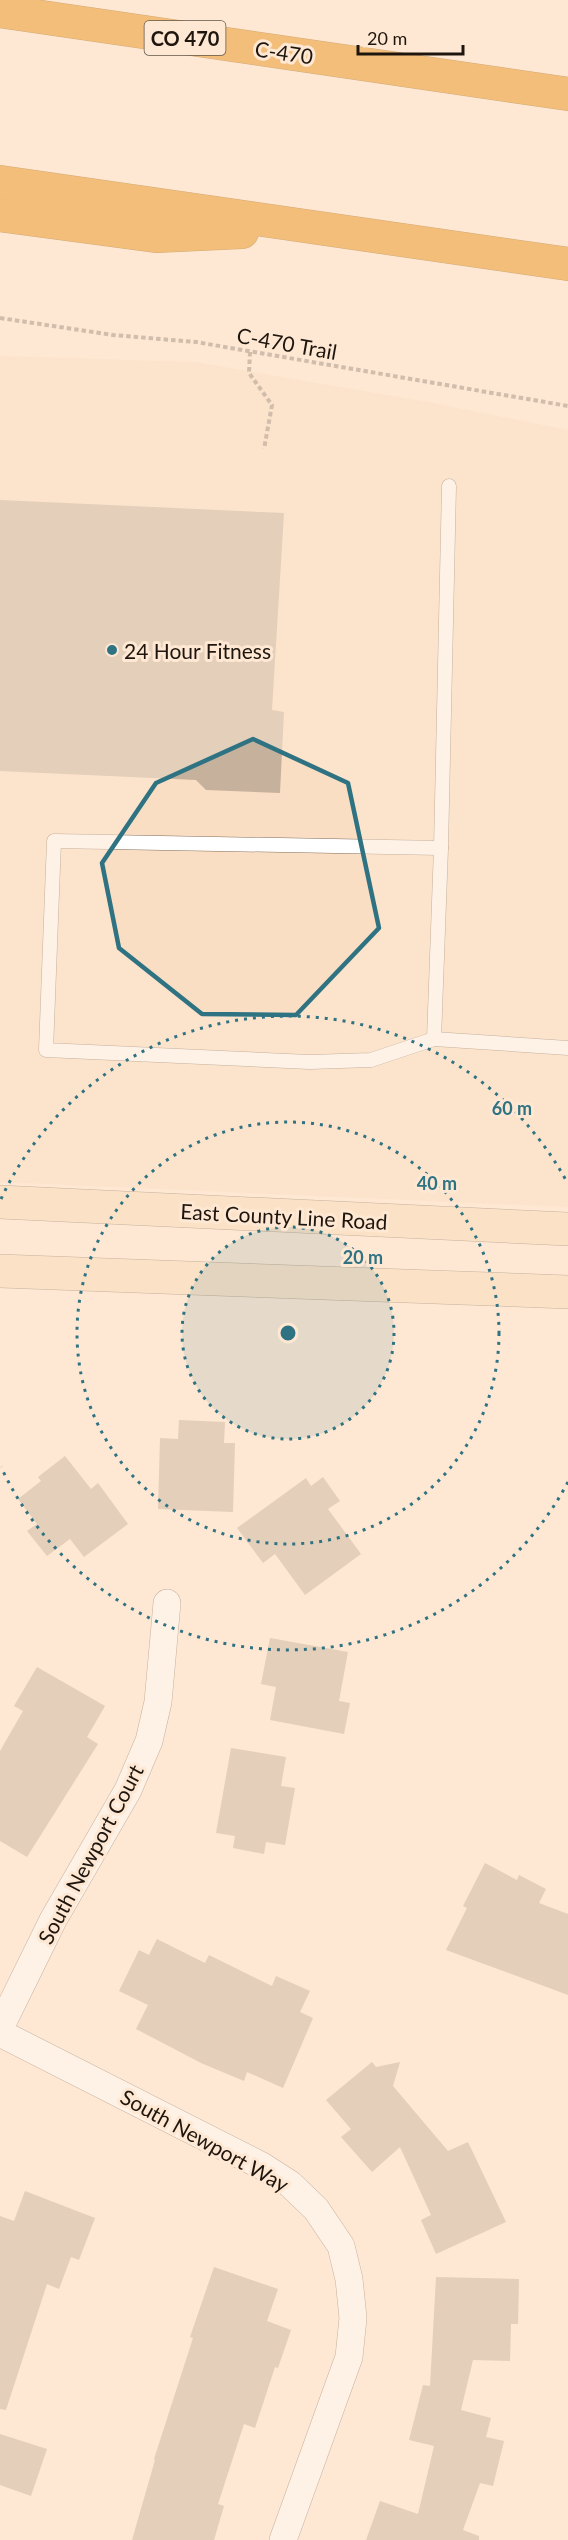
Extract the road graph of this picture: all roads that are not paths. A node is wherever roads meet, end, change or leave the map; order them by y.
1 (79, 0) edge
2 (0, 11) edge
3 (369, 64) junction
4 (568, 94) edge
5 (0, 182) edge
6 (0, 215) edge
7 (319, 228) junction
8 (568, 264) edge
9 (449, 486) dead end
10 (441, 848) junction
11 (434, 1039) junction
12 (568, 1048) edge
13 (0, 1202) edge
14 (568, 1228) edge
15 (0, 1271) edge
16 (568, 1292) edge
17 (167, 1603) dead end
18 (0, 2028) edge
19 (0, 2032) edge
20 (283, 2540) edge

1 - 3 highway
2 - 3 highway, C-470 / CO 470
3 - 4 highway, C-470 / CO 470
5 - 7 highway
6 - 7 highway
7 - 8 highway
9 - 10 lane
10 - 11 lane
10 - 11 lane
11 - 12 lane
13 - 14 main road, East County Line Road
15 - 16 main road
17 - 18 street, South Newport Court
19 - 20 street, South Newport Way

